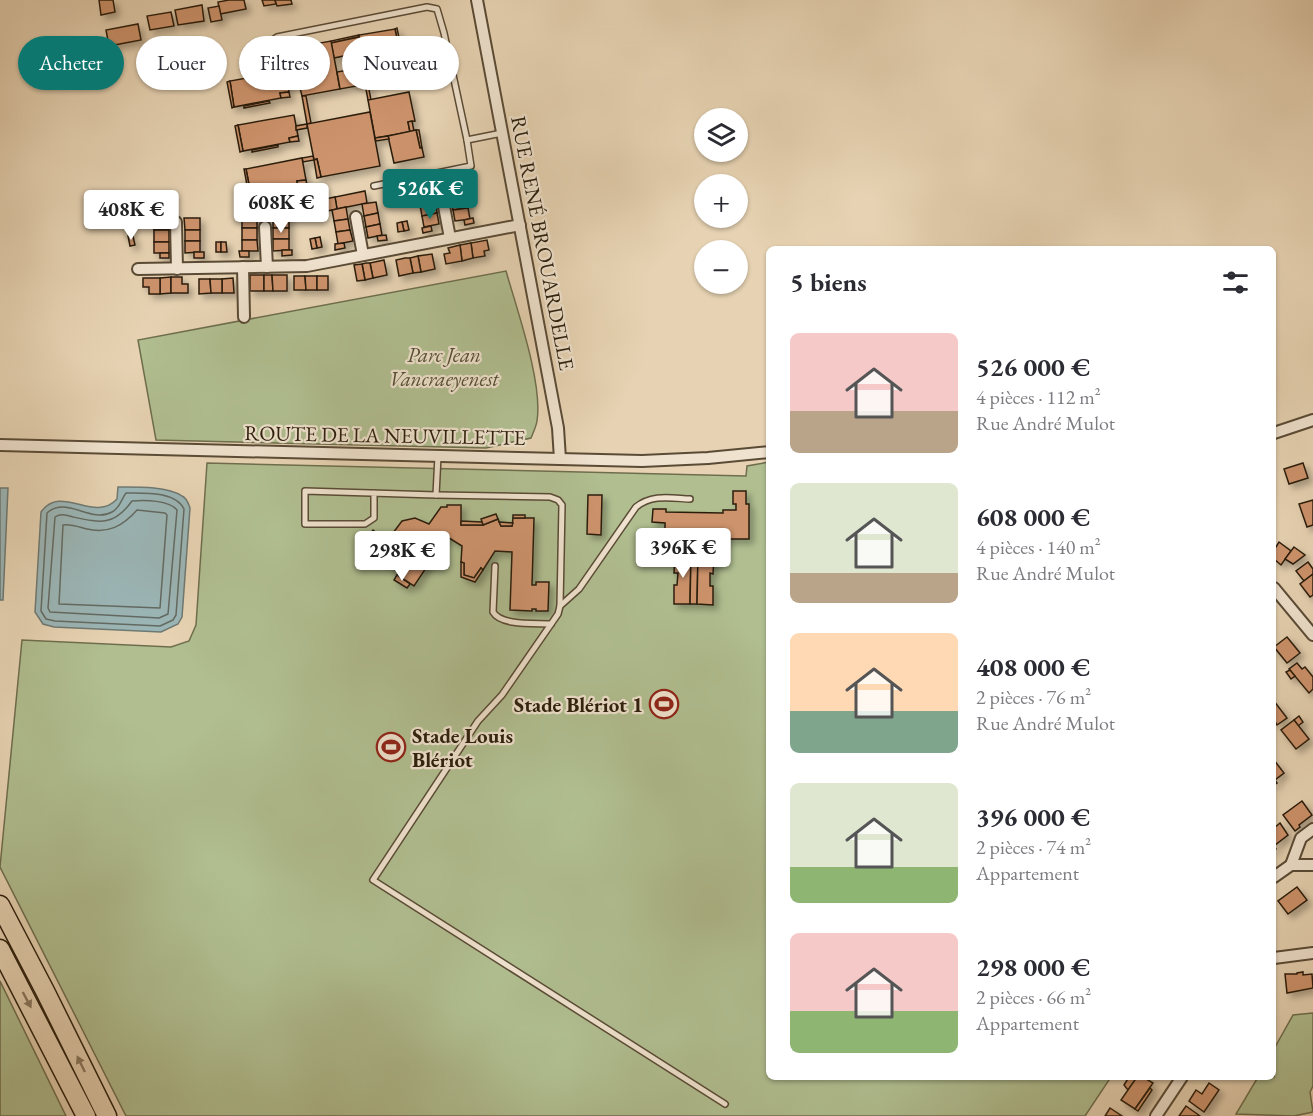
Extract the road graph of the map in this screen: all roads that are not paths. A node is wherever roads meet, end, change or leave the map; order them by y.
1 (477, 0) edge
2 (282, 36) edge
3 (502, 133) junction
4 (467, 140) junction
5 (374, 186) dead end
6 (443, 201) dead end
7 (356, 217) dead end
8 (176, 222) dead end
9 (520, 225) junction
10 (265, 227) dead end
11 (450, 238) junction
12 (363, 255) junction
13 (243, 267) junction
14 (267, 267) junction
15 (177, 269) junction
16 (138, 270) dead end
17 (244, 317) dead end
18 (1313, 420) edge
19 (1276, 432) edge
20 (0, 445) edge
21 (766, 452) edge
22 (438, 456) junction
23 (560, 459) junction
24 (374, 493) junction
25 (436, 495) junction
26 (690, 499) dead end
27 (495, 566) dead end
28 (1276, 590) edge
29 (560, 606) junction
30 (551, 624) junction
31 (1313, 635) edge
32 (1313, 829) edge
33 (1291, 865) junction
34 (1313, 865) edge
35 (1276, 876) edge
36 (0, 905) edge
37 (0, 949) edge
38 (1313, 953) edge
39 (1276, 958) edge
40 (1180, 1080) edge
41 (726, 1104) dead end
42 (87, 1116) edge
43 (106, 1116) edge
44 (1156, 1116) edge

1 - 3 street, RUE RENÉ BROUARDELLE
2 - 4 lane
3 - 4 lane
3 - 9 street, RUE RENÉ BROUARDELLE
4 - 5 lane
6 - 11 street
7 - 12 street
8 - 15 street
9 - 11 street
9 - 23 street, RUE RENÉ BROUARDELLE
10 - 14 street
11 - 12 street
12 - 14 street
13 - 14 street
13 - 15 street
13 - 17 street
15 - 16 street
18 - 19 street
20 - 22 street, ROUTE DE LA NEUVILLETTE
21 - 23 street, ROUTE DE LA NEUVILLETTE
22 - 23 street, ROUTE DE LA NEUVILLETTE
22 - 25 lane
24 - 24 lane
24 - 25 lane
25 - 29 lane
26 - 29 lane
27 - 30 lane
28 - 31 street
29 - 30 lane
30 - 41 lane
32 - 33 street
33 - 34 street
33 - 35 street
43 -> 36 highway
37 -> 42 highway
38 - 39 street
40 - 44 street

